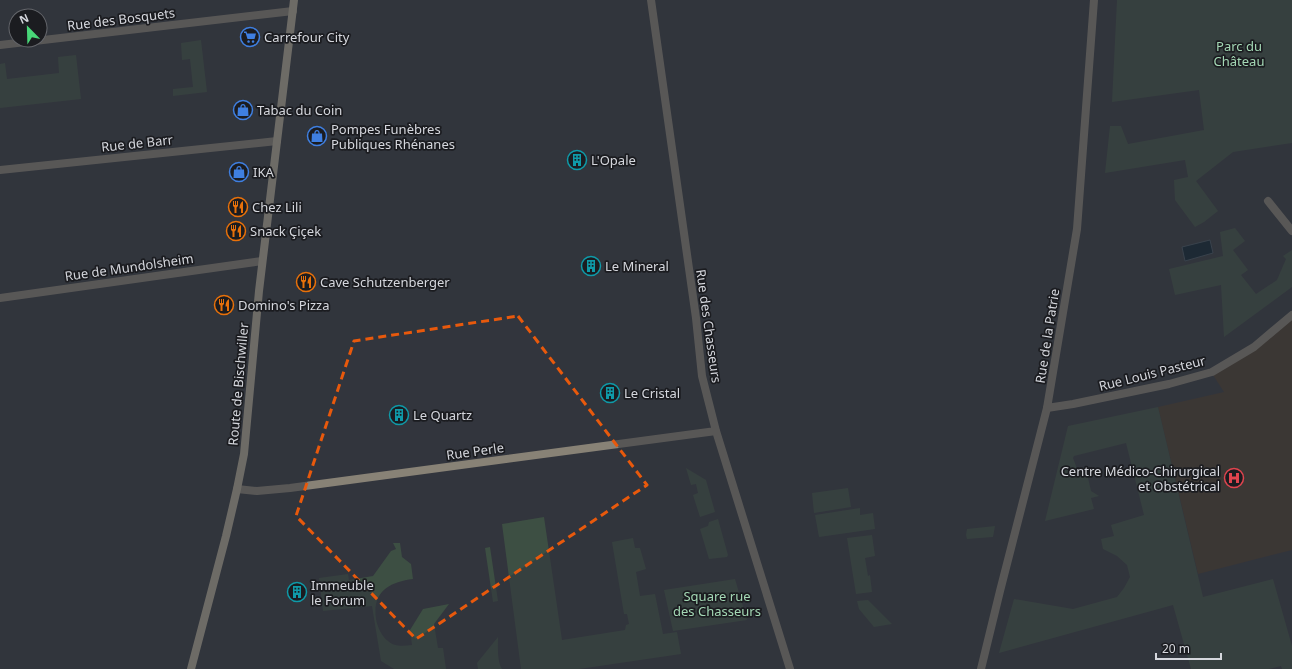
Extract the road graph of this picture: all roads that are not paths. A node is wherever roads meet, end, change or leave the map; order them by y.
1 (294, 0) edge
2 (651, 0) edge
3 (1094, 0) edge
4 (293, 11) junction
5 (0, 45) edge
6 (277, 140) junction
7 (0, 170) edge
8 (1268, 200) dead end
9 (1292, 230) edge
10 (262, 261) junction
11 (0, 298) edge
12 (1292, 315) edge
13 (1047, 408) junction
14 (716, 431) junction
15 (238, 489) junction
16 (191, 669) edge
17 (790, 669) edge
18 (981, 669) edge

1 - 4 main road, Route de Bischwiller
2 - 14 street, Rue des Chasseurs
3 - 13 street, Rue de la Patrie
4 - 5 street, Rue des Bosquets
4 - 6 main road, Route de Bischwiller
6 - 7 street, Rue de Barr
6 - 10 main road, Route de Bischwiller
8 - 9 street
10 - 11 street, Rue de Mundolsheim
10 - 15 main road, Route de Bischwiller
12 - 13 street, Rue Louis Pasteur
13 - 18 street, Rue de la Patrie
14 - 15 street, Rue Perle
14 - 17 street, Rue des Chasseurs
15 - 16 main road, Route de Bischwiller

